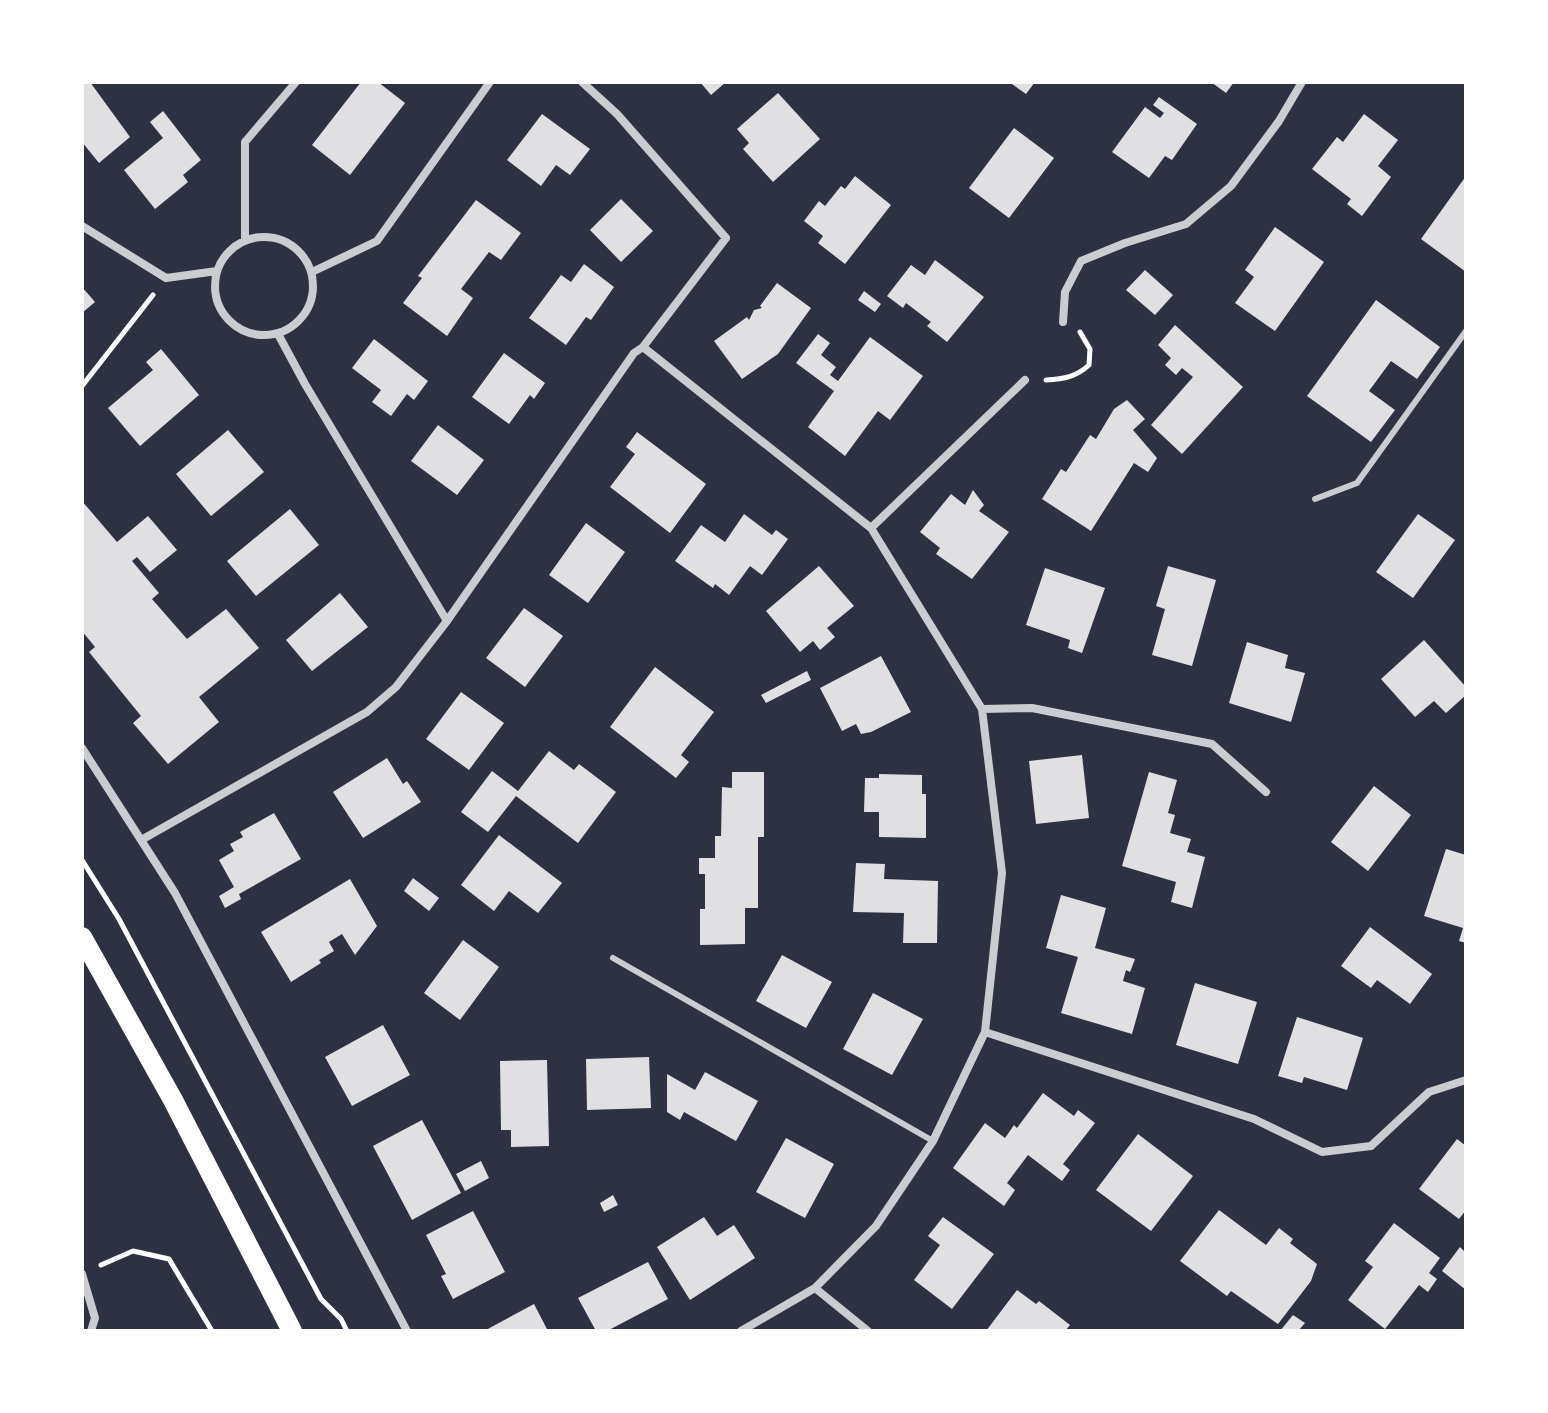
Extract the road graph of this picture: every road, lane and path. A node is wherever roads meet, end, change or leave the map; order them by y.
1 (296, 82) edge
2 (490, 82) edge
3 (582, 82) edge
4 (1302, 82) edge
5 (82, 226) edge
6 (245, 240) junction
7 (217, 271) junction
8 (312, 272) junction
9 (166, 278) junction
10 (1063, 322) joint
11 (1466, 331) edge
12 (278, 334) junction
13 (643, 347) junction
14 (1025, 380) joint
15 (82, 386) edge
16 (1315, 499) dead end
17 (871, 528) junction
18 (447, 621) junction
19 (982, 709) junction
20 (82, 748) edge
21 (1266, 792) dead end
22 (143, 839) junction
23 (82, 860) edge
24 (82, 937) edge
25 (613, 958) dead end
26 (985, 1032) junction
27 (1466, 1080) edge
28 (933, 1141) junction
29 (82, 1274) edge
30 (815, 1288) junction
31 (91, 1331) edge
32 (212, 1331) edge
33 (292, 1331) edge
34 (347, 1331) edge
35 (407, 1331) edge
36 (741, 1331) edge
37 (868, 1331) edge

1 - 6 street
2 - 8 street
3 - 13 street
4 - 10 street
5 - 9 street
6 - 7 street
6 - 8 street
7 - 9 street
7 - 12 street
8 - 12 street
9 - 15 path
10 - 14 path
11 - 16 lane
12 - 18 street
13 - 17 street
13 - 18 street
14 - 17 street
17 - 19 street
18 - 22 street
19 - 21 street
19 - 26 street
20 - 22 street
22 - 35 street
23 - 34 path
24 - 33 main road
25 - 28 lane
26 - 27 street
26 - 28 street
28 - 30 street
29 - 31 street
29 - 32 path
30 - 36 street
30 - 37 street

